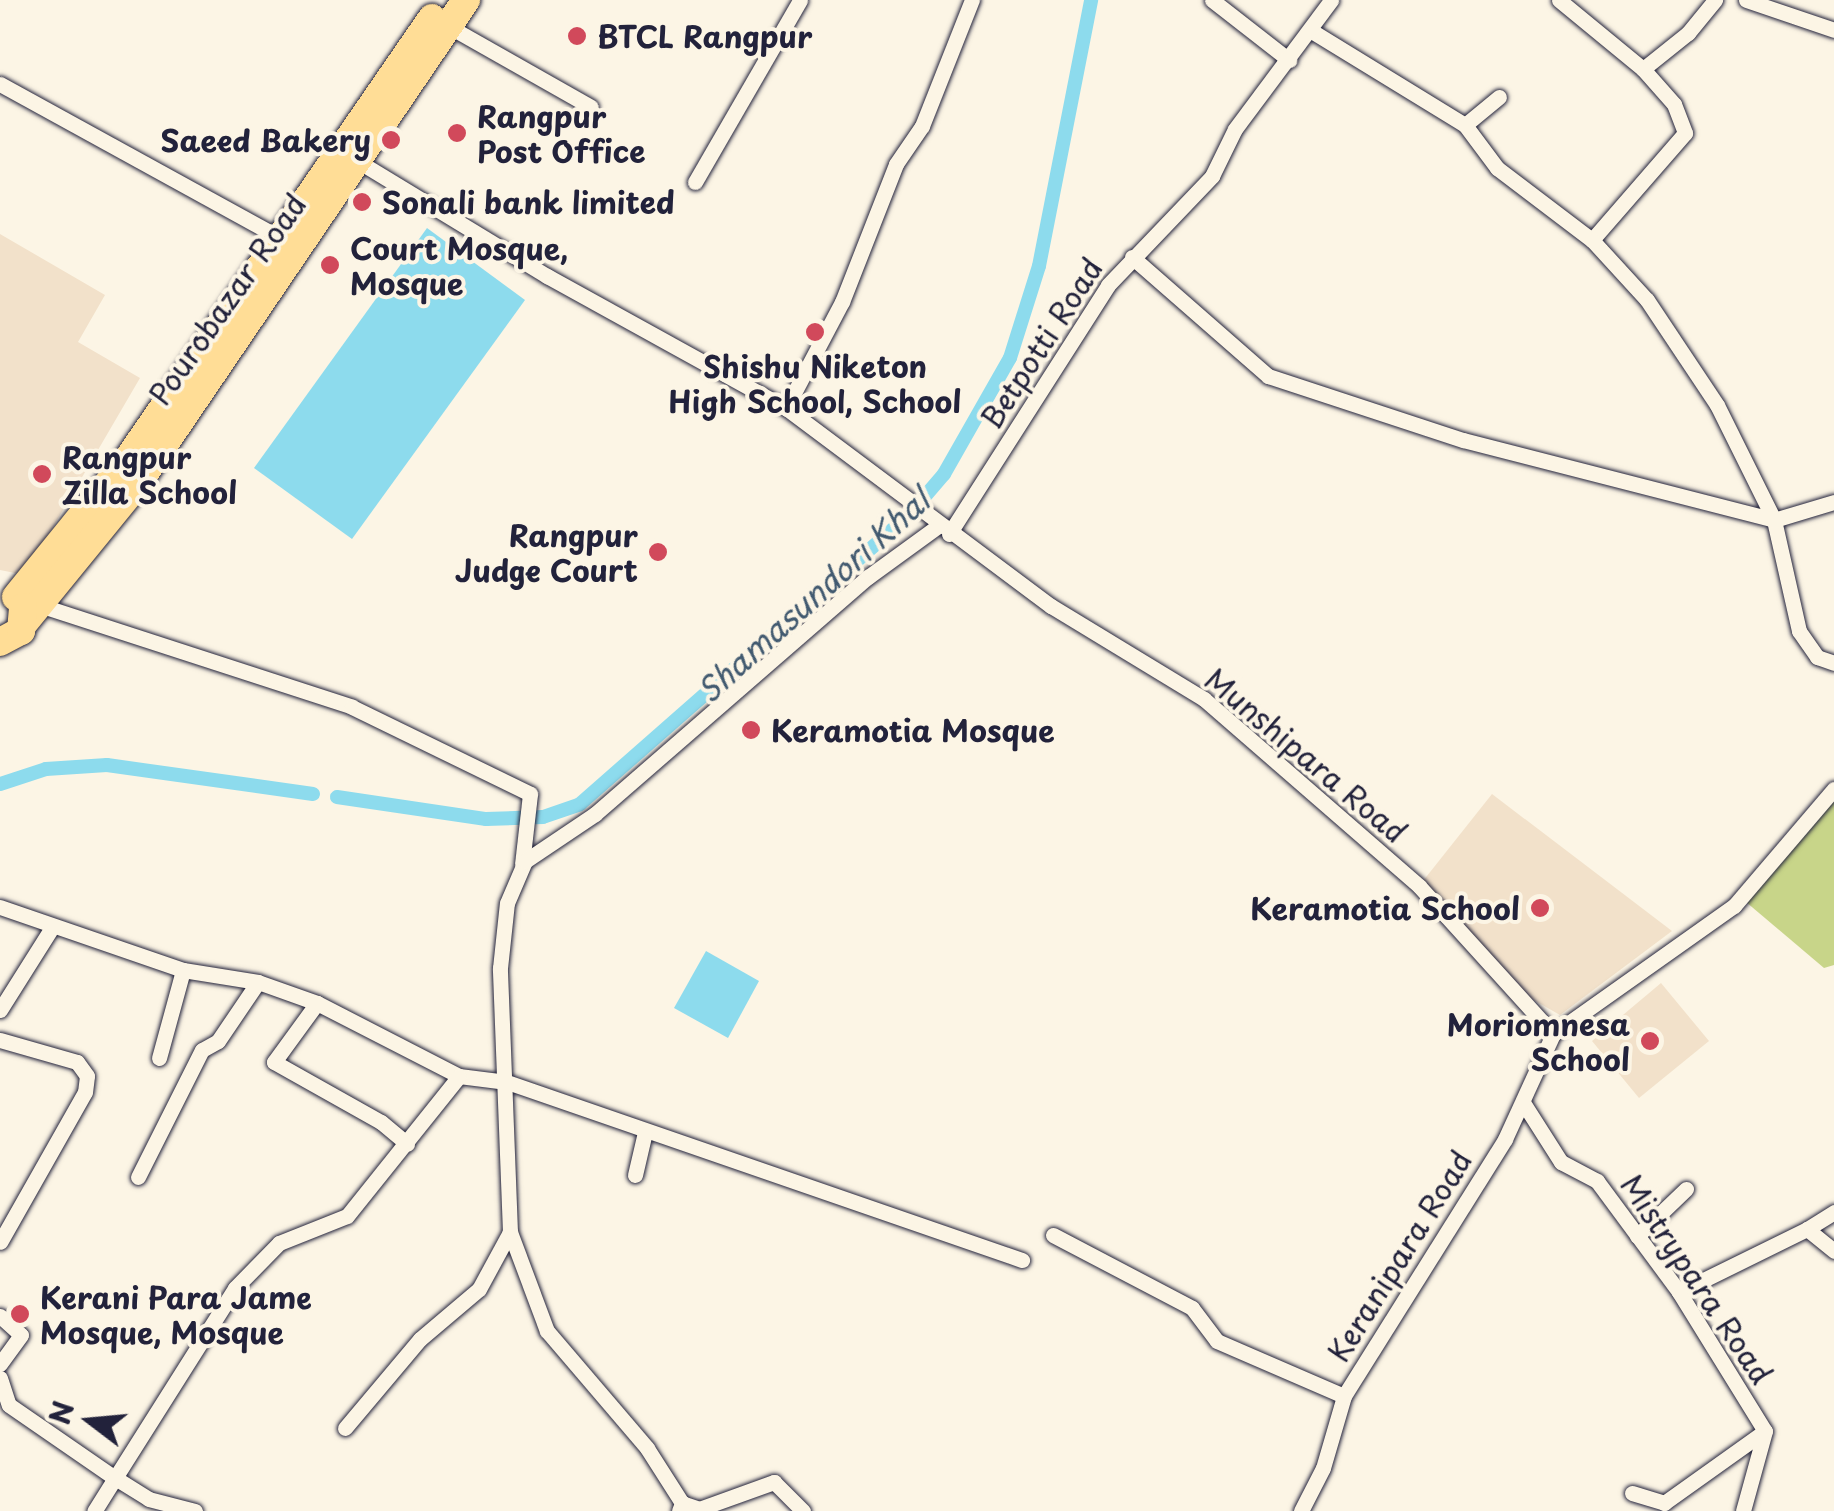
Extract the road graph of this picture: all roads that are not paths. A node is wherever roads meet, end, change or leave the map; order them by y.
1 (466, 0) edge
2 (800, 0) edge
3 (972, 0) edge
4 (1212, 0) edge
5 (1331, 0) edge
6 (1559, 0) edge
7 (1714, 0) edge
8 (1746, 0) edge
9 (446, 13) edge
10 (1310, 30) junction
11 (1834, 30) edge
12 (1289, 60) junction
13 (1643, 69) junction
14 (0, 84) edge
15 (1500, 97) dead end
16 (592, 107) dead end
17 (1465, 125) junction
18 (361, 163) junction
19 (695, 182) dead end
20 (1592, 240) junction
21 (289, 245) junction
22 (1132, 257) junction
23 (786, 408) junction
24 (1834, 502) edge
25 (1774, 520) junction
26 (944, 530) junction
27 (856, 563) dead end
28 (868, 576) junction
29 (20, 604) edge
30 (0, 642) edge
31 (1834, 662) edge
32 (1834, 789) edge
33 (522, 864) junction
34 (0, 907) edge
35 (53, 926) junction
36 (184, 970) junction
37 (258, 982) junction
38 (317, 1003) junction
39 (0, 1010) edge
40 (1552, 1034) junction
41 (0, 1040) edge
42 (159, 1058) dead end
43 (459, 1076) junction
44 (507, 1088) junction
45 (1524, 1104) junction
46 (645, 1132) junction
47 (408, 1144) junction
48 (634, 1175) dead end
49 (138, 1177) dead end
50 (1686, 1189) dead end
51 (1834, 1212) edge
52 (1807, 1228) junction
53 (510, 1232) junction
54 (1053, 1234) dead end
55 (1637, 1236) junction
56 (0, 1242) edge
57 (1834, 1251) edge
58 (1022, 1260) dead end
59 (1679, 1292) junction
60 (0, 1316) edge
61 (0, 1364) edge
62 (0, 1378) edge
63 (1344, 1396) junction
64 (345, 1428) dead end
65 (1765, 1431) junction
66 (116, 1478) junction
67 (1632, 1493) dead end
68 (680, 1507) edge
69 (94, 1511) edge
70 (195, 1511) edge
71 (803, 1511) edge
72 (1301, 1511) edge
73 (1743, 1511) edge

1 - 9 highway, Pourobazar Road
2 - 19 street
3 - 23 street
4 - 12 street
5 - 10 street, Betpotti Road
6 - 13 street
7 - 13 street
8 - 11 street
9 - 16 street
9 - 18 highway, Pourobazar Road
9 - 21 highway, Pourobazar Road
10 - 12 street, Betpotti Road
10 - 17 street
12 - 22 street, Betpotti Road
13 - 20 street
14 - 21 street
15 - 17 street
17 - 20 street
18 - 21 highway, Pourobazar Road
18 - 23 street, Munshipara Road
20 - 25 street
21 - 29 highway, Pourobazar Road
22 - 25 street
22 - 26 street, Betpotti Road
23 - 26 street, Munshipara Road
24 - 25 street
25 - 31 street
26 - 28 street
26 - 40 street, Munshipara Road
27 - 28 street
28 - 33 street
29 - 30 highway, Pourobazar Road
29 - 33 street
32 - 40 street
33 - 44 street
34 - 35 street
35 - 36 street
35 - 39 street
36 - 37 street
36 - 42 street
37 - 38 street
37 - 49 street
38 - 43 street
38 - 47 street
40 - 45 street, Keranipara Road
41 - 56 street
43 - 44 street
43 - 47 street
44 - 46 street
44 - 53 street
45 - 55 street, Mistrypara Road
45 - 63 street, Keranipara Road
46 - 48 street
46 - 58 street
47 - 66 street
50 - 55 street
51 - 52 street
52 - 57 street
52 - 59 street
53 - 64 street
53 - 68 street
54 - 63 street
55 - 59 street, Mistrypara Road
59 - 65 street, Mistrypara Road
60 - 61 street
62 - 66 street
63 - 72 street, Keranipara Road
65 - 67 street
65 - 73 street, Mistrypara Road
66 - 69 street
66 - 70 street
68 - 71 street

